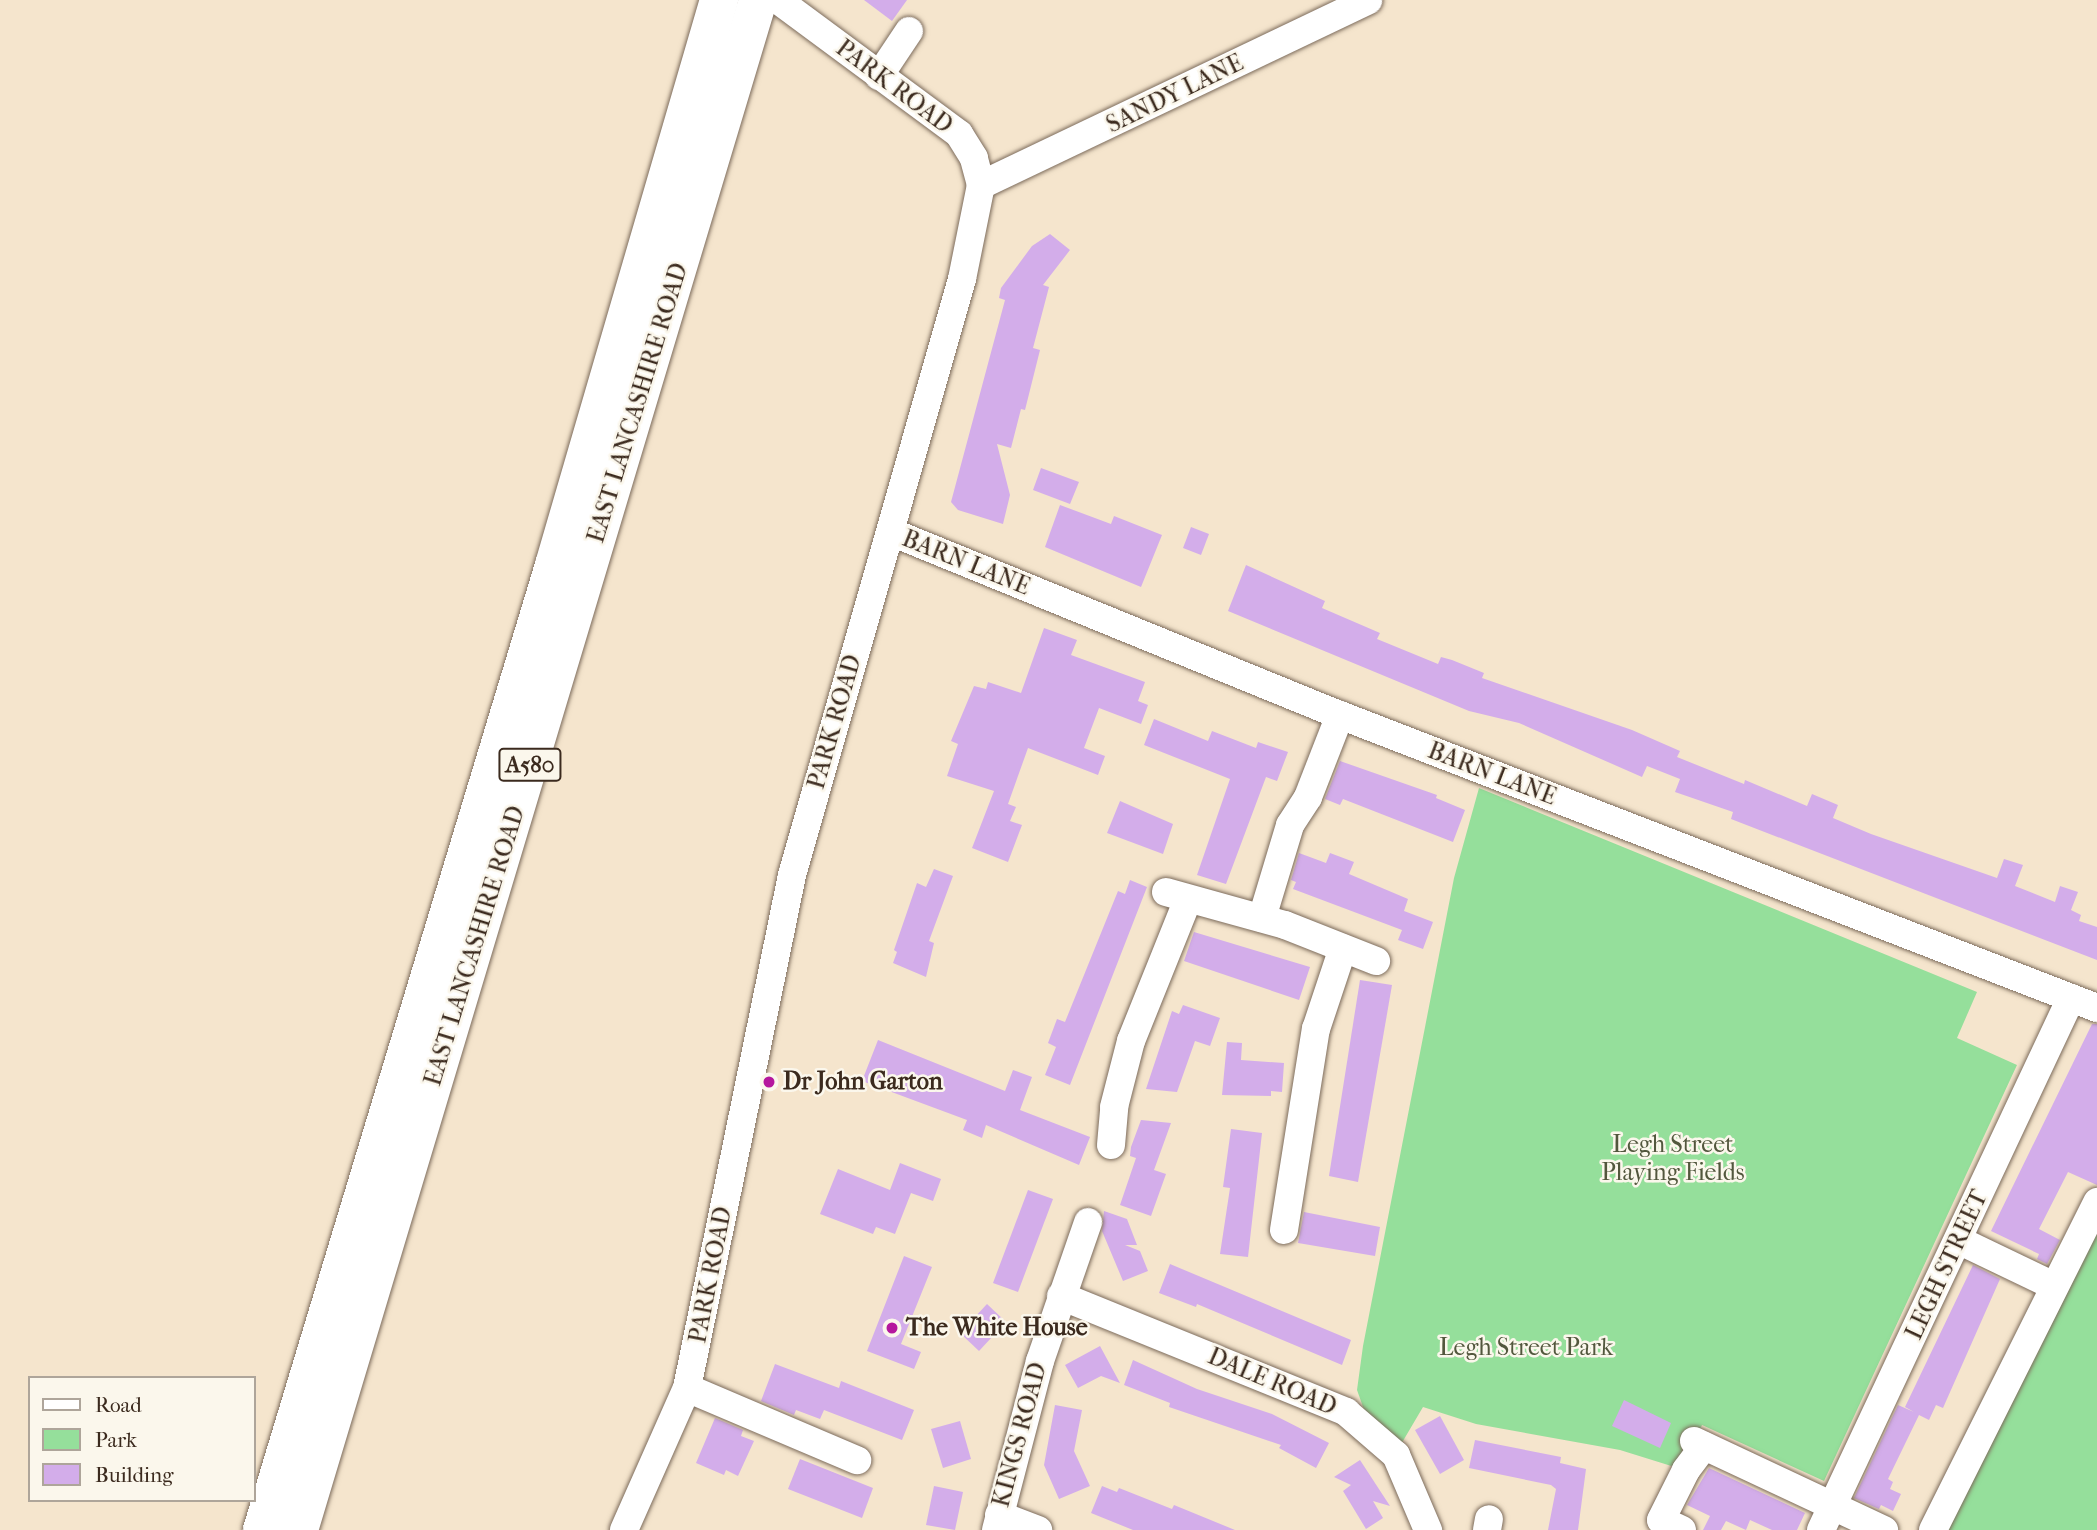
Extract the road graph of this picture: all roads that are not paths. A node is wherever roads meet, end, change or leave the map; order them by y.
1 (719, 0) edge
2 (758, 0) edge
3 (778, 0) edge
4 (1367, 0) edge
5 (909, 31) dead end
6 (879, 76) junction
7 (981, 185) junction
8 (891, 532) junction
9 (1340, 715) junction
10 (1262, 918) junction
11 (1343, 948) junction
12 (1377, 961) dead end
13 (2071, 998) junction
14 (2097, 1008) edge
15 (1111, 1145) dead end
16 (2097, 1202) edge
17 (1088, 1222) dead end
18 (1284, 1230) dead end
19 (1958, 1240) junction
20 (2054, 1286) junction
21 (1061, 1296) junction
22 (687, 1388) junction
23 (857, 1460) dead end
24 (1827, 1518) edge
25 (997, 1522) edge
26 (262, 1530) edge
27 (299, 1530) edge
28 (624, 1530) edge
29 (1038, 1530) edge
30 (1428, 1530) edge
31 (1682, 1530) edge
32 (1884, 1530) edge
33 (1933, 1530) edge

1 - 26 highway, EAST LANCASHIRE ROAD / A580
2 - 27 highway, EAST LANCASHIRE ROAD / A580
3 - 6 street, PARK ROAD
4 - 7 street, SANDY LANE
5 - 6 street
6 - 7 street, PARK ROAD
7 - 8 street, PARK ROAD
8 - 9 street, BARN LANE
8 - 22 street, PARK ROAD
9 - 10 street
9 - 13 street, BARN LANE
10 - 11 street
10 - 15 street
11 - 12 street
11 - 18 street
13 - 14 street, BARN LANE
13 - 19 street, LEGH STREET
16 - 20 street
17 - 21 street, KINGS ROAD
19 - 20 street
19 - 24 street, LEGH STREET
20 - 33 street
21 - 25 street, KINGS ROAD
21 - 30 street, DALE ROAD
22 - 23 street
22 - 28 street, PARK ROAD
24 - 31 street
24 - 32 street
25 - 29 street

